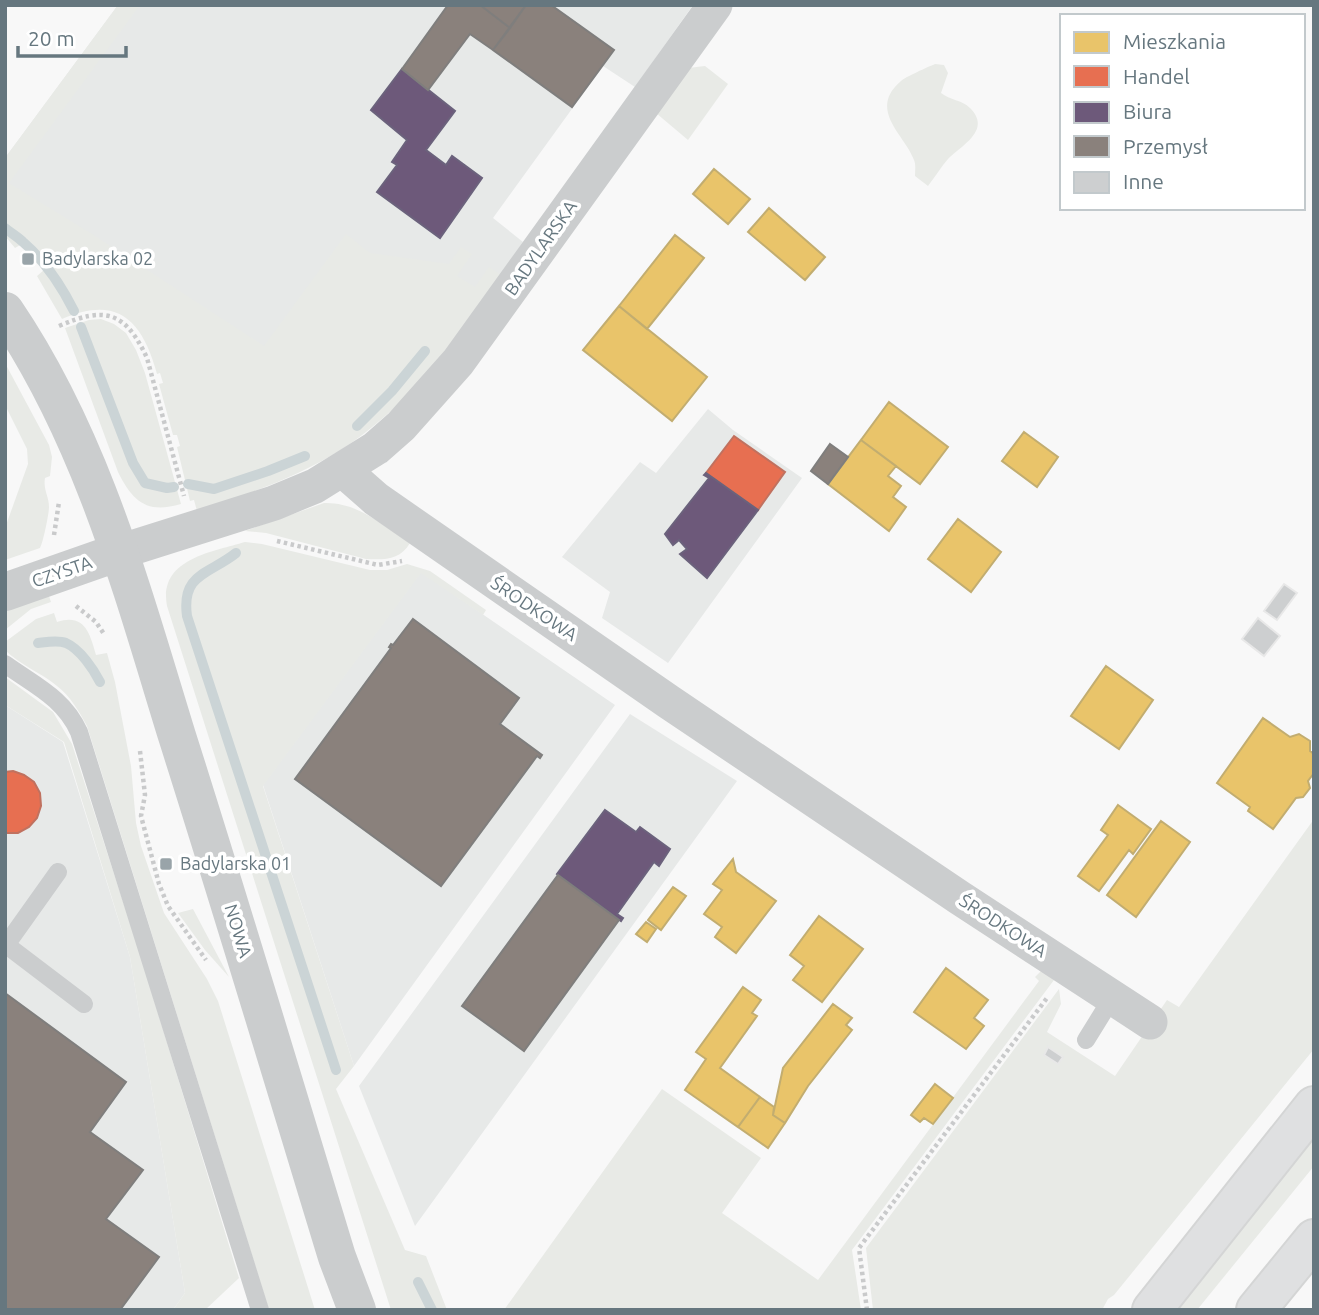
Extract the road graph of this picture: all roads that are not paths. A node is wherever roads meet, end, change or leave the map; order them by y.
1 (715, 5) edge
2 (5, 311) edge
3 (343, 470) junction
4 (119, 552) junction
5 (5, 592) edge
6 (5, 664) edge
7 (58, 872) dead end
8 (6, 945) edge
9 (1112, 998) junction
10 (83, 1004) dead end
11 (1150, 1022) dead end
12 (1086, 1040) dead end
13 (1314, 1106) edge
14 (1314, 1239) edge
15 (260, 1310) edge
16 (357, 1310) edge
17 (1152, 1310) edge
18 (1256, 1310) edge

1 - 3 street, BADYLARSKA
2 - 4 street
3 - 4 street
3 - 9 street, ŚRODKOWA
4 - 5 street, CZYSTA
4 - 16 street, NOWA
6 - 15 lane
7 - 8 lane
8 - 10 lane
9 - 11 street, ŚRODKOWA
9 - 12 lane
13 - 17 highway
14 - 18 highway

